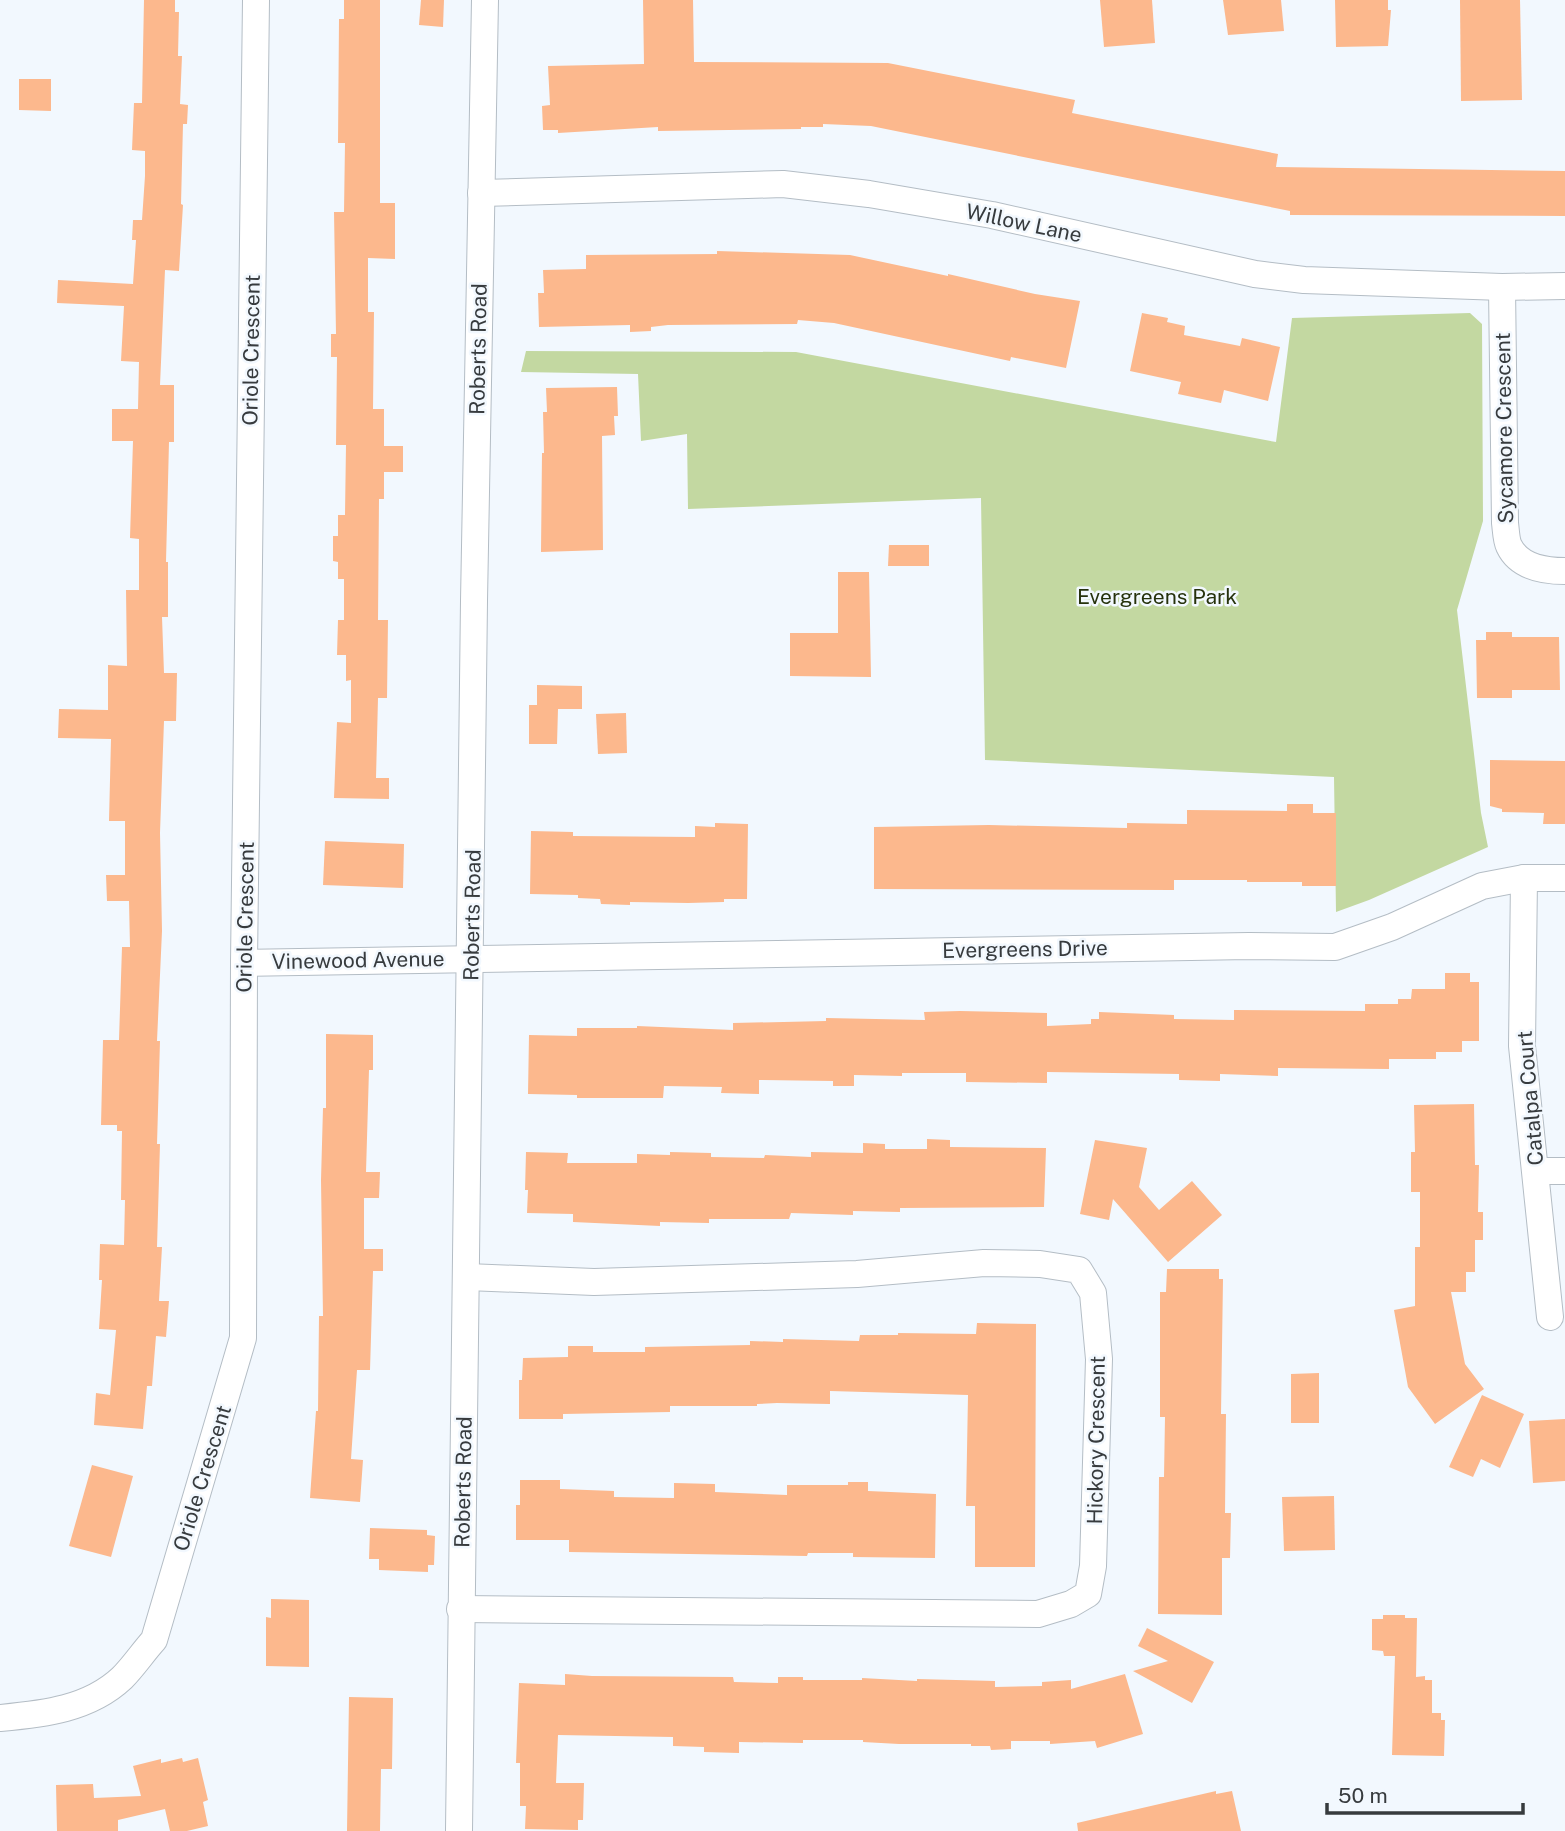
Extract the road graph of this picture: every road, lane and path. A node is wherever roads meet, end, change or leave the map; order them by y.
1 (256, 0) edge
2 (485, 0) edge
3 (481, 193) junction
4 (1565, 286) edge
5 (1502, 287) junction
6 (1565, 571) edge
7 (1565, 877) edge
8 (1524, 878) junction
9 (471, 958) junction
10 (244, 962) junction
11 (1536, 1171) junction
12 (1565, 1171) edge
13 (467, 1277) junction
14 (1550, 1317) dead end
15 (460, 1609) junction
16 (0, 1718) edge
17 (459, 1831) edge

1 - 10 street, Oriole Crescent
2 - 3 street, Roberts Road
3 - 5 street, Willow Lane
3 - 9 street, Roberts Road
4 - 5 street, Willow Lane
5 - 6 street, Sycamore Crescent
7 - 8 street, Evergreens Drive
8 - 9 street, Evergreens Drive
8 - 11 street, Catalpa Court
9 - 10 street, Vinewood Avenue
9 - 13 street, Roberts Road
10 - 16 street, Oriole Crescent
11 - 12 street
11 - 14 street, Catalpa Court
13 - 15 street, Roberts Road
13 - 15 street, Hickory Crescent
15 - 17 street, Roberts Road

